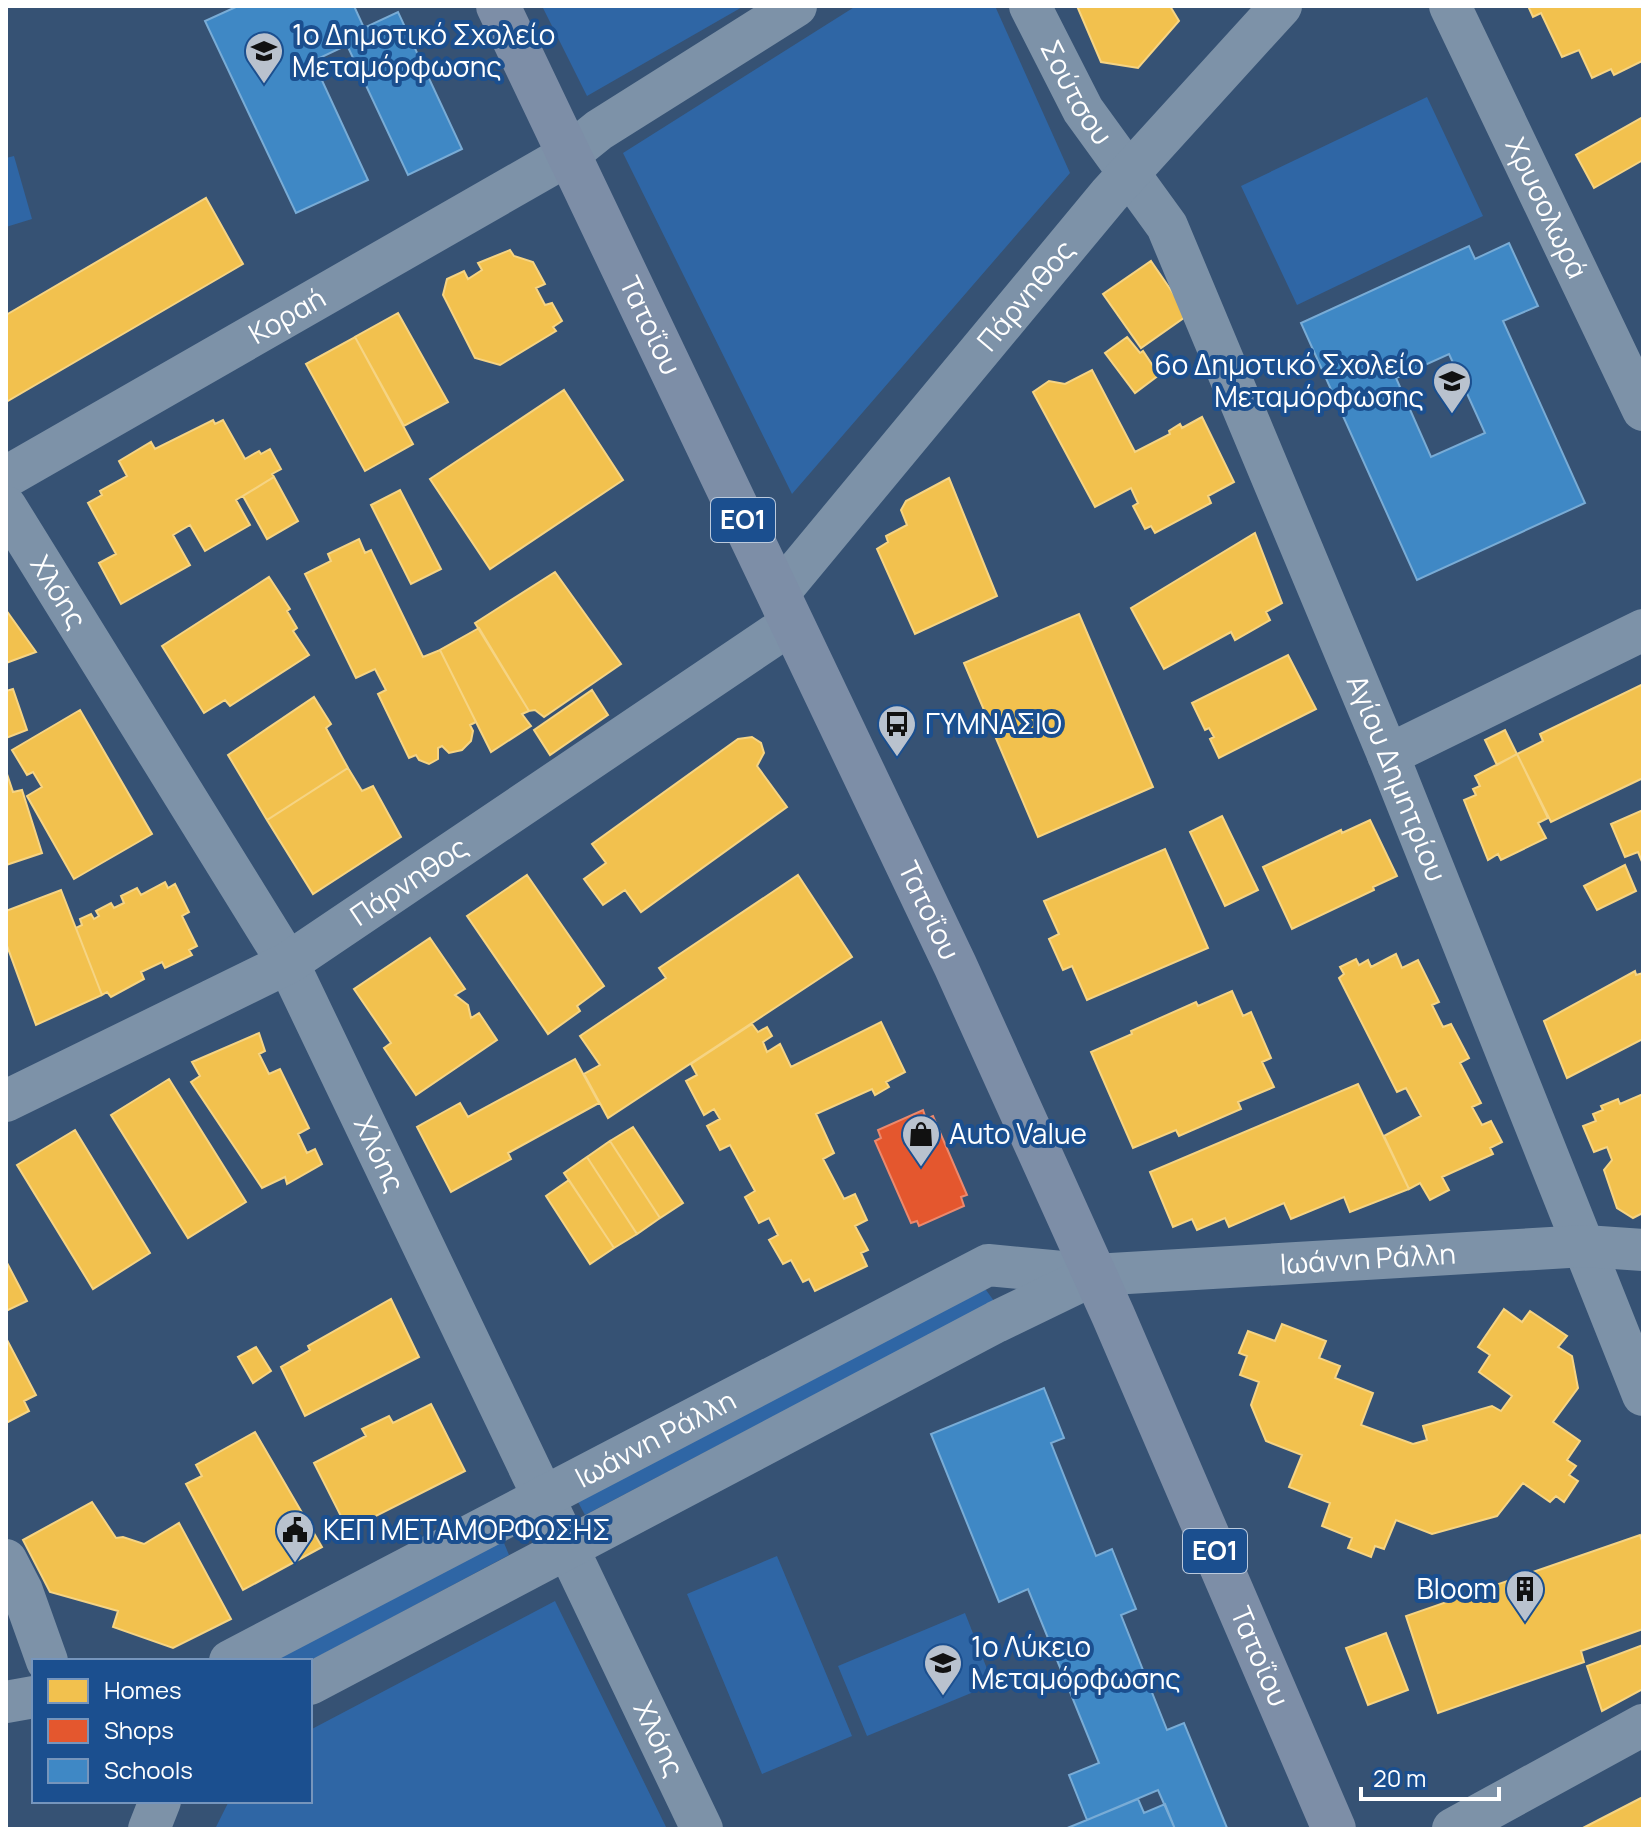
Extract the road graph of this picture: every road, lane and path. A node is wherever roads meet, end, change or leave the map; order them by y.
1 (498, 6) edge
2 (796, 6) edge
3 (1030, 6) edge
4 (1281, 6) edge
5 (1450, 6) edge
6 (568, 155) junction
7 (1128, 173) junction
8 (1631, 350) edge
9 (1643, 410) edge
10 (6, 477) edge
11 (6, 507) edge
12 (785, 608) junction
13 (1643, 630) edge
14 (1388, 755) junction
15 (288, 963) junction
16 (6, 1101) edge
17 (1585, 1246) junction
18 (1643, 1250) edge
19 (1094, 1275) junction
20 (1643, 1395) edge
21 (544, 1497) junction
22 (568, 1549) junction
23 (6, 1560) edge
24 (46, 1659) edge
25 (234, 1659) edge
26 (312, 1683) edge
27 (32, 1697) edge
28 (6, 1702) edge
29 (1643, 1725) edge
30 (159, 1803) edge
31 (149, 1829) edge
32 (702, 1829) edge
33 (1334, 1829) edge
34 (1453, 1829) edge

1 - 6 main road, Τατοΐου / ΕΟ1
2 - 6 street, Κοραή
3 - 7 street, Σούτσου
4 - 7 street, Πάρνηθος
5 - 8 street, Χρυσολωρά
6 - 10 street, Κοραή
6 - 12 main road, Τατοΐου / ΕΟ1
7 - 12 street, Πάρνηθος
7 - 14 street, Αγίου Δημητρίου
8 - 9 street, Χρυσολωρά
11 - 15 street, Χλόης
12 - 15 street, Πάρνηθος
12 - 19 main road, Τατοΐου / ΕΟ1
13 - 14 street
14 - 17 street, Αγίου Δημητρίου
15 - 16 street, Πάρνηθος
15 - 21 street, Χλόης
17 - 18 street, Ιωάννη Ράλλη
17 - 19 street, Ιωάννη Ράλλη
17 - 20 street, Αγίου Δημητρίου
19 - 21 street, Ιωάννη Ράλλη
19 - 22 street, Ιωάννη Ράλλη
19 - 33 main road, Τατοΐου / ΕΟ1
21 - 22 street, Χλόης
21 - 25 street, Ιωάννη Ράλλη
22 - 26 street, Ιωάννη Ράλλη
22 - 32 street, Χλόης
23 - 24 street
27 - 28 street
29 - 34 street
30 - 31 street

